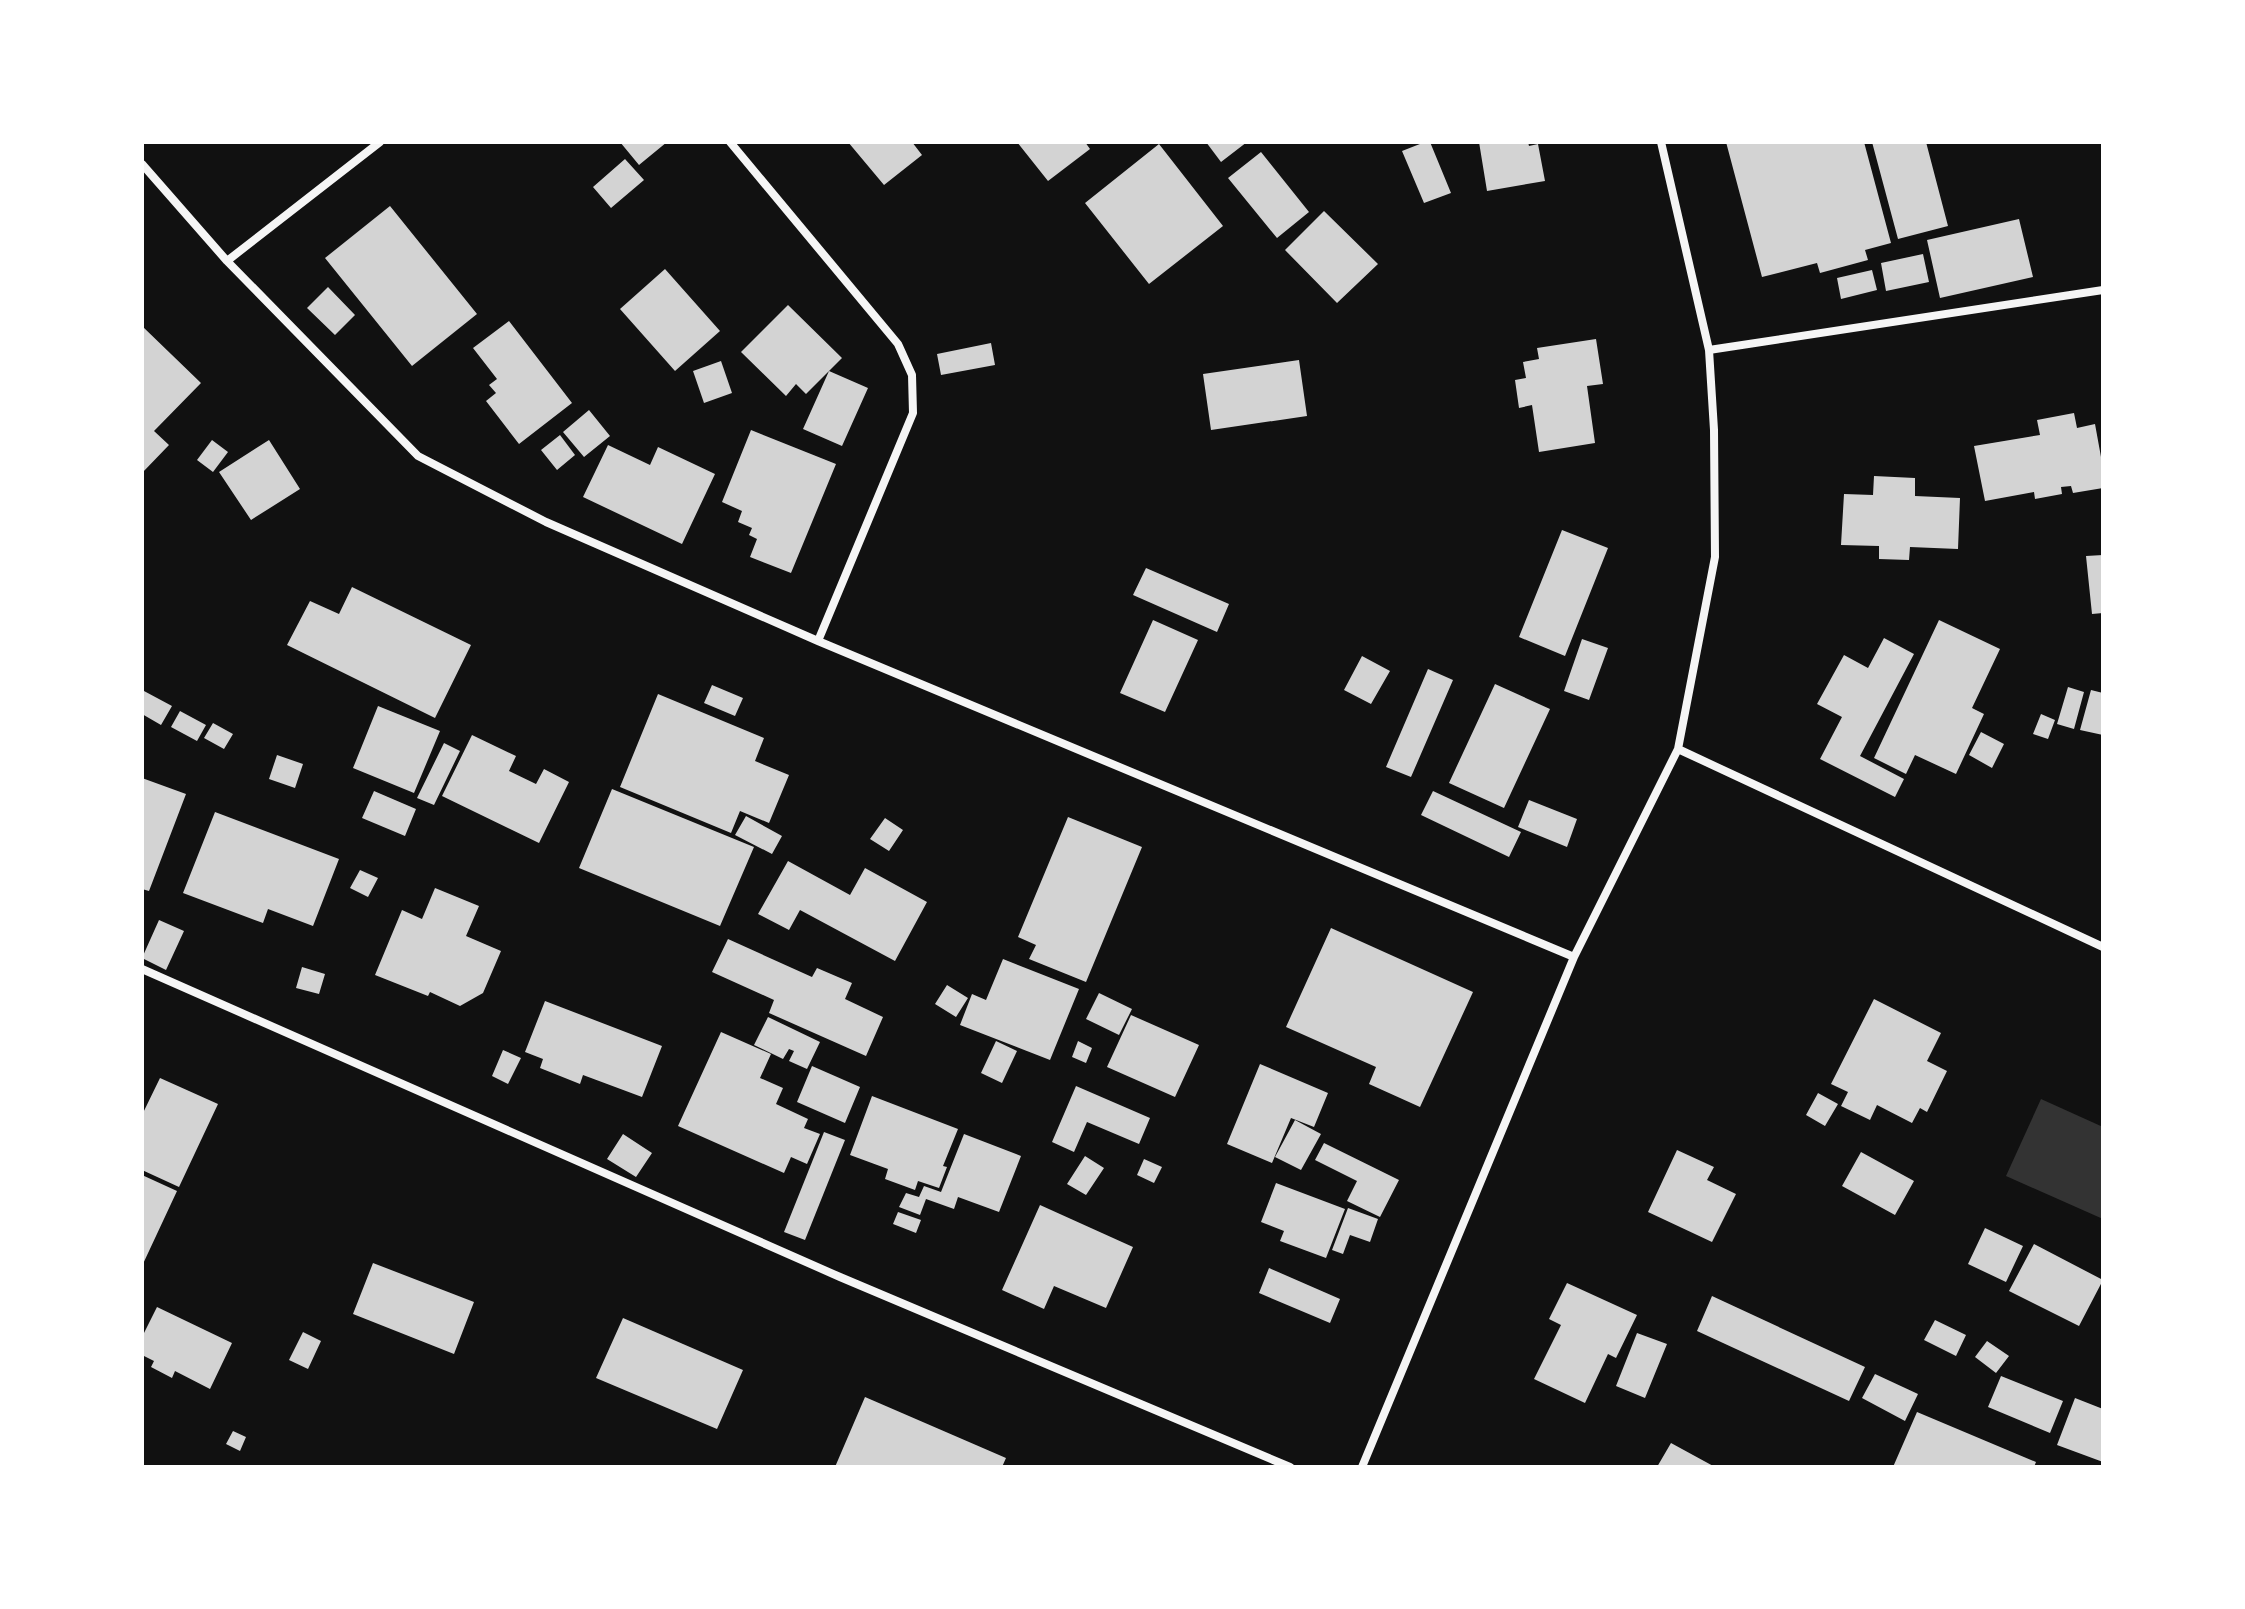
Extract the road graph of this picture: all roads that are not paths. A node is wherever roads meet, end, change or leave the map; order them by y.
1 (380, 142) edge
2 (730, 142) edge
3 (1661, 142) edge
4 (142, 164) edge
5 (227, 261) junction
6 (2103, 290) edge
7 (1709, 350) junction
8 (818, 641) junction
9 (1678, 749) junction
10 (2103, 947) edge
11 (1574, 957) junction
12 (142, 969) edge
13 (1290, 1467) edge
14 (1362, 1467) edge

1 - 5 street
2 - 8 street
3 - 7 street
4 - 5 street
5 - 8 street
6 - 7 street
7 - 9 street
8 - 11 street
9 - 10 street
9 - 11 street
11 - 14 street
12 - 13 street

